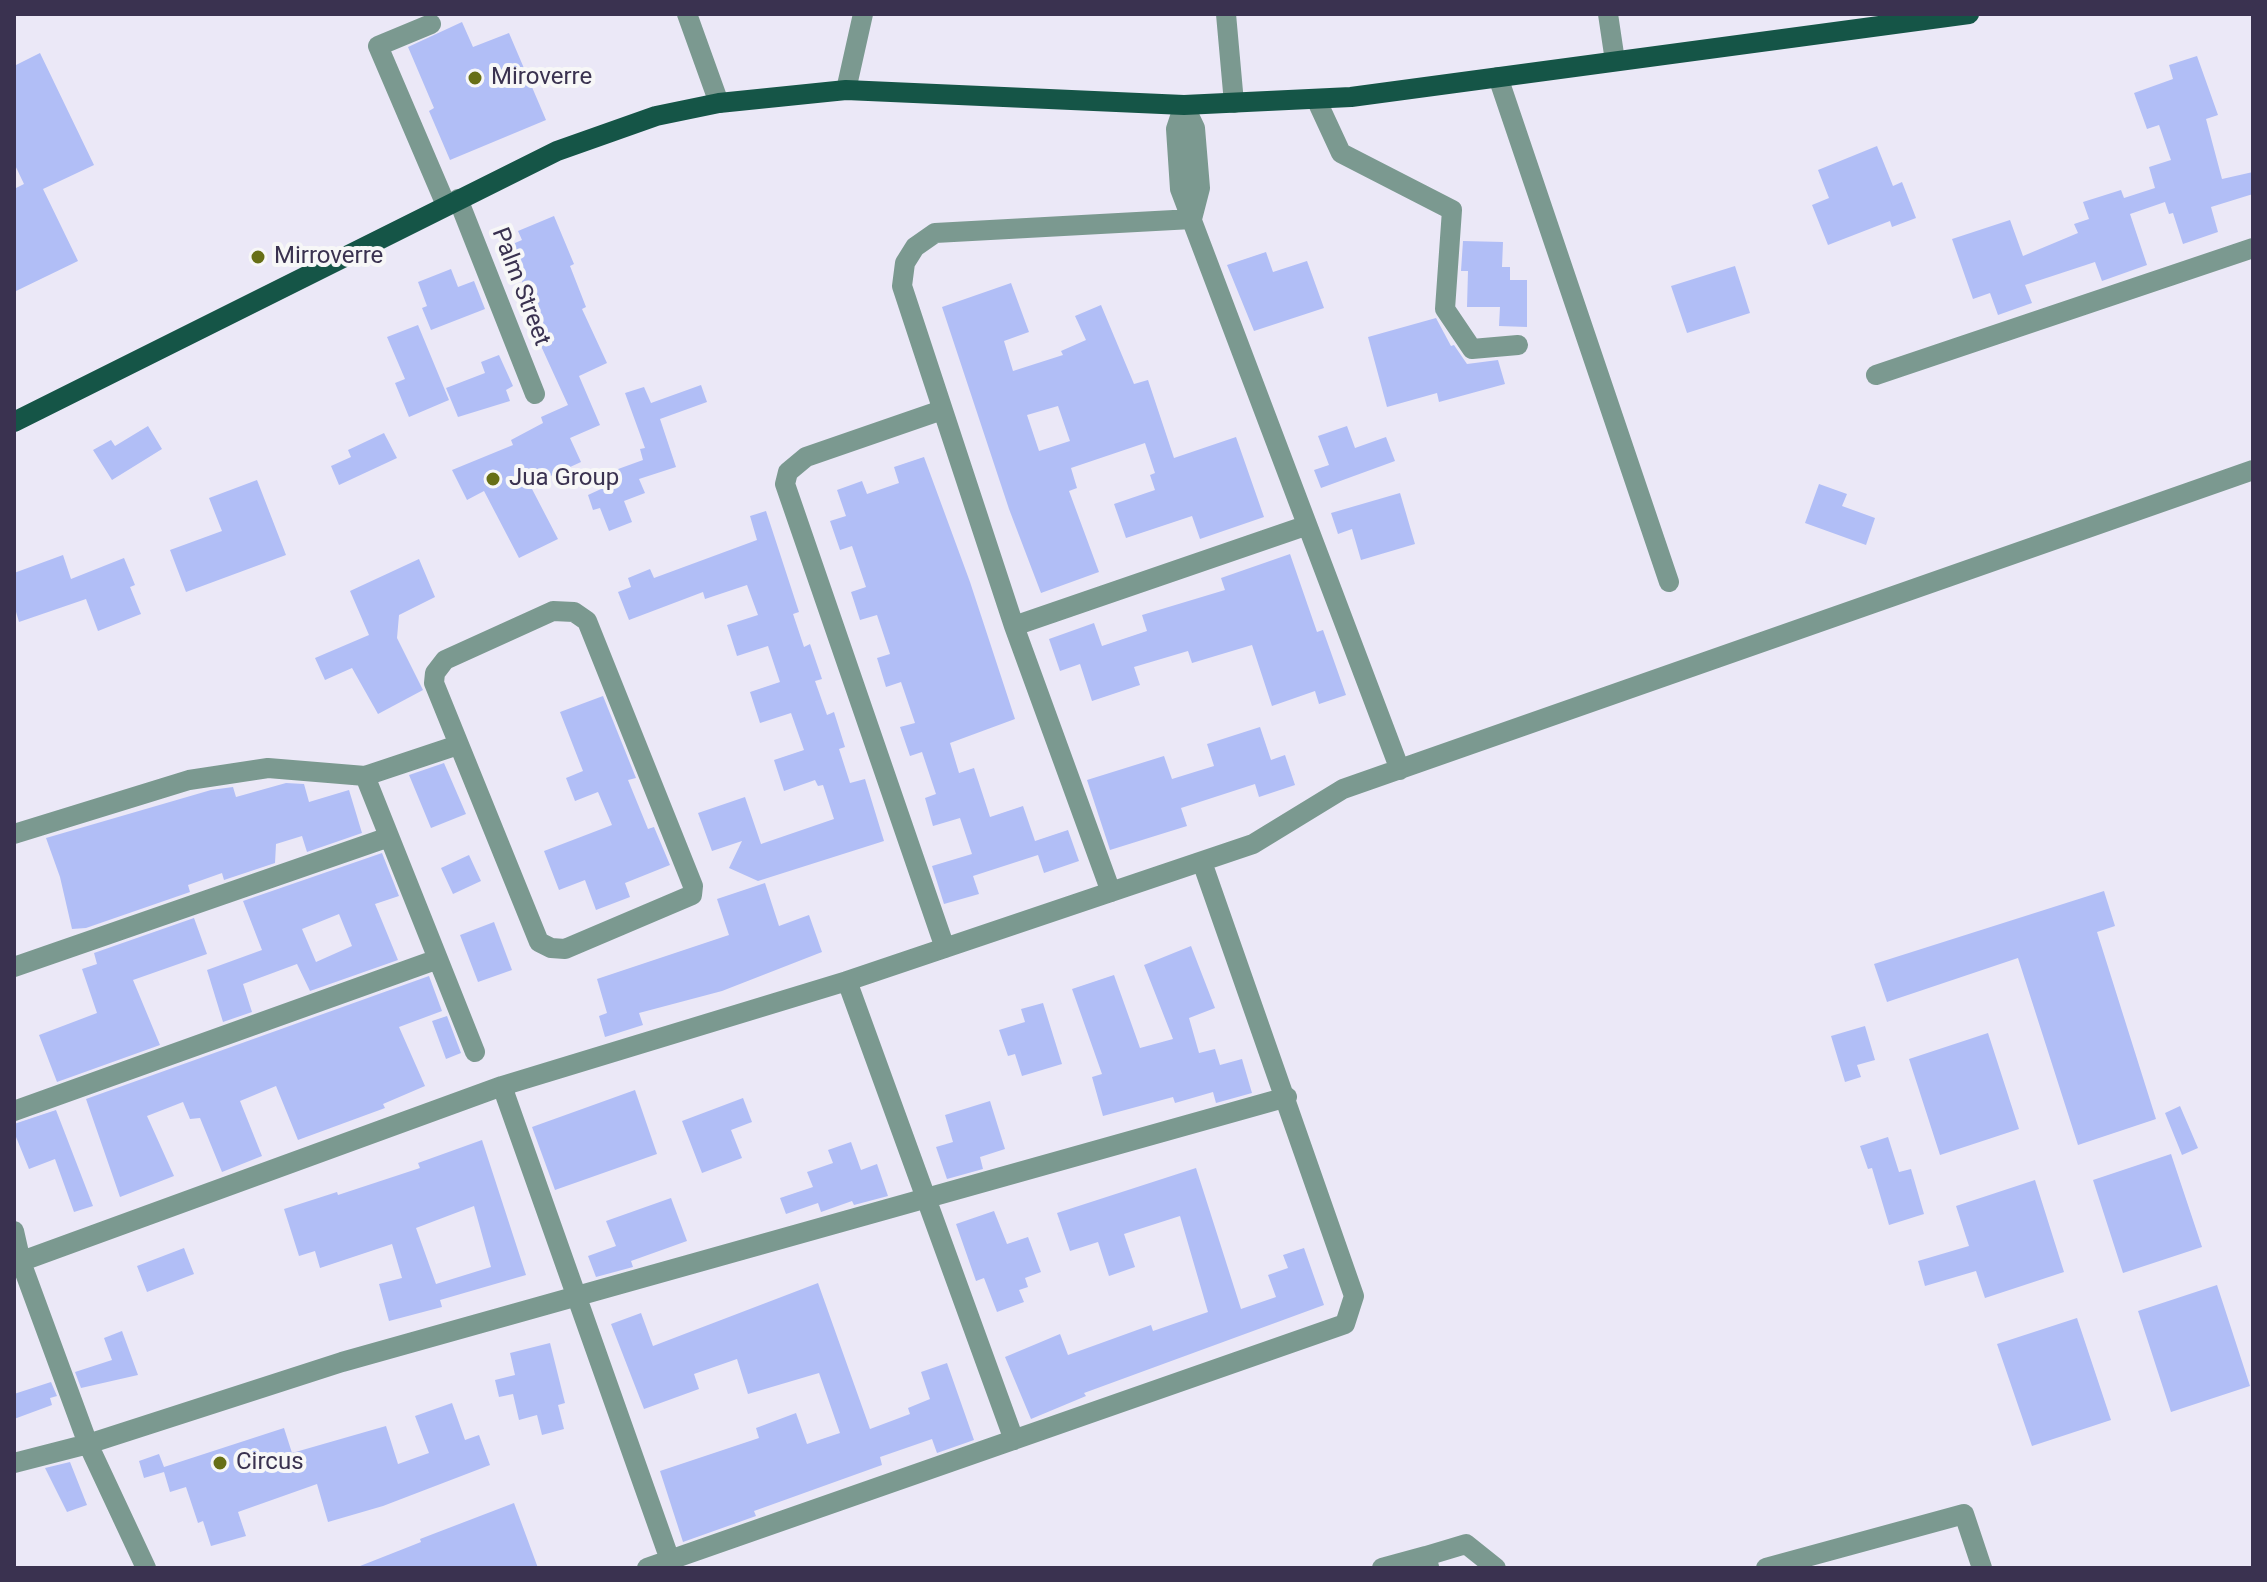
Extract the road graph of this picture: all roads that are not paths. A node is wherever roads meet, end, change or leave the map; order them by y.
1 (687, 14) edge
2 (863, 14) edge
3 (1226, 14) edge
4 (1608, 14) edge
5 (1969, 14) edge
6 (1920, 17) edge
7 (431, 24) dead end
8 (1615, 61) junction
9 (1498, 77) junction
10 (846, 90) junction
11 (1316, 99) junction
12 (719, 103) junction
13 (1234, 103) junction
14 (1184, 105) junction
15 (452, 202) junction
16 (1192, 219) junction
17 (2253, 248) edge
18 (1518, 345) dead end
19 (1876, 375) dead end
20 (535, 394) dead end
21 (942, 410) junction
22 (14, 422) edge
23 (2253, 470) edge
24 (1305, 526) junction
25 (1669, 582) dead end
26 (1014, 626) junction
27 (458, 745) junction
28 (1400, 770) junction
29 (365, 776) junction
30 (14, 834) edge
31 (389, 837) junction
32 (1202, 862) junction
33 (1111, 892) junction
34 (945, 948) junction
35 (438, 959) junction
36 (14, 967) edge
37 (847, 981) junction
38 (475, 1052) dead end
39 (502, 1086) junction
40 (1287, 1097) junction
41 (14, 1111) edge
42 (926, 1196) junction
43 (14, 1231) edge
44 (18, 1263) edge
45 (577, 1299) junction
46 (1014, 1440) junction
47 (88, 1444) junction
48 (14, 1463) edge
49 (670, 1560) junction
50 (1427, 1562) edge
51 (146, 1568) edge
52 (647, 1568) edge
53 (1382, 1568) edge
54 (1496, 1568) edge
55 (1766, 1568) edge
56 (1982, 1568) edge

1 - 12 street
2 - 10 street
3 - 13 street
4 - 8 street
5 - 6 main road
6 - 8 main road
7 - 15 street, Palm Street
8 - 9 main road
9 - 11 main road
9 - 25 street
10 - 12 main road
10 - 14 main road
11 - 13 main road
11 - 18 street
12 - 15 main road
13 - 14 main road
14 - 16 street
15 - 20 street, Palm Street
15 - 22 main road
16 - 21 street
16 - 24 street
17 - 19 street
21 - 26 street
21 - 34 street
23 - 28 street
24 - 26 street
24 - 28 street
26 - 33 street
27 - 27 street
27 - 29 street
28 - 32 street
29 - 30 street
29 - 31 street
31 - 35 street
31 - 36 street
32 - 33 street
32 - 40 street
33 - 34 street
34 - 37 street
35 - 38 street
35 - 41 street
37 - 39 street
37 - 42 street
39 - 44 street
39 - 45 street
40 - 42 street
40 - 46 street
42 - 45 street
42 - 46 street
43 - 44 street
44 - 47 street
45 - 47 street
45 - 49 street
46 - 49 street
47 - 48 street
47 - 51 street
49 - 52 street
50 - 53 street
50 - 54 street
55 - 56 street

